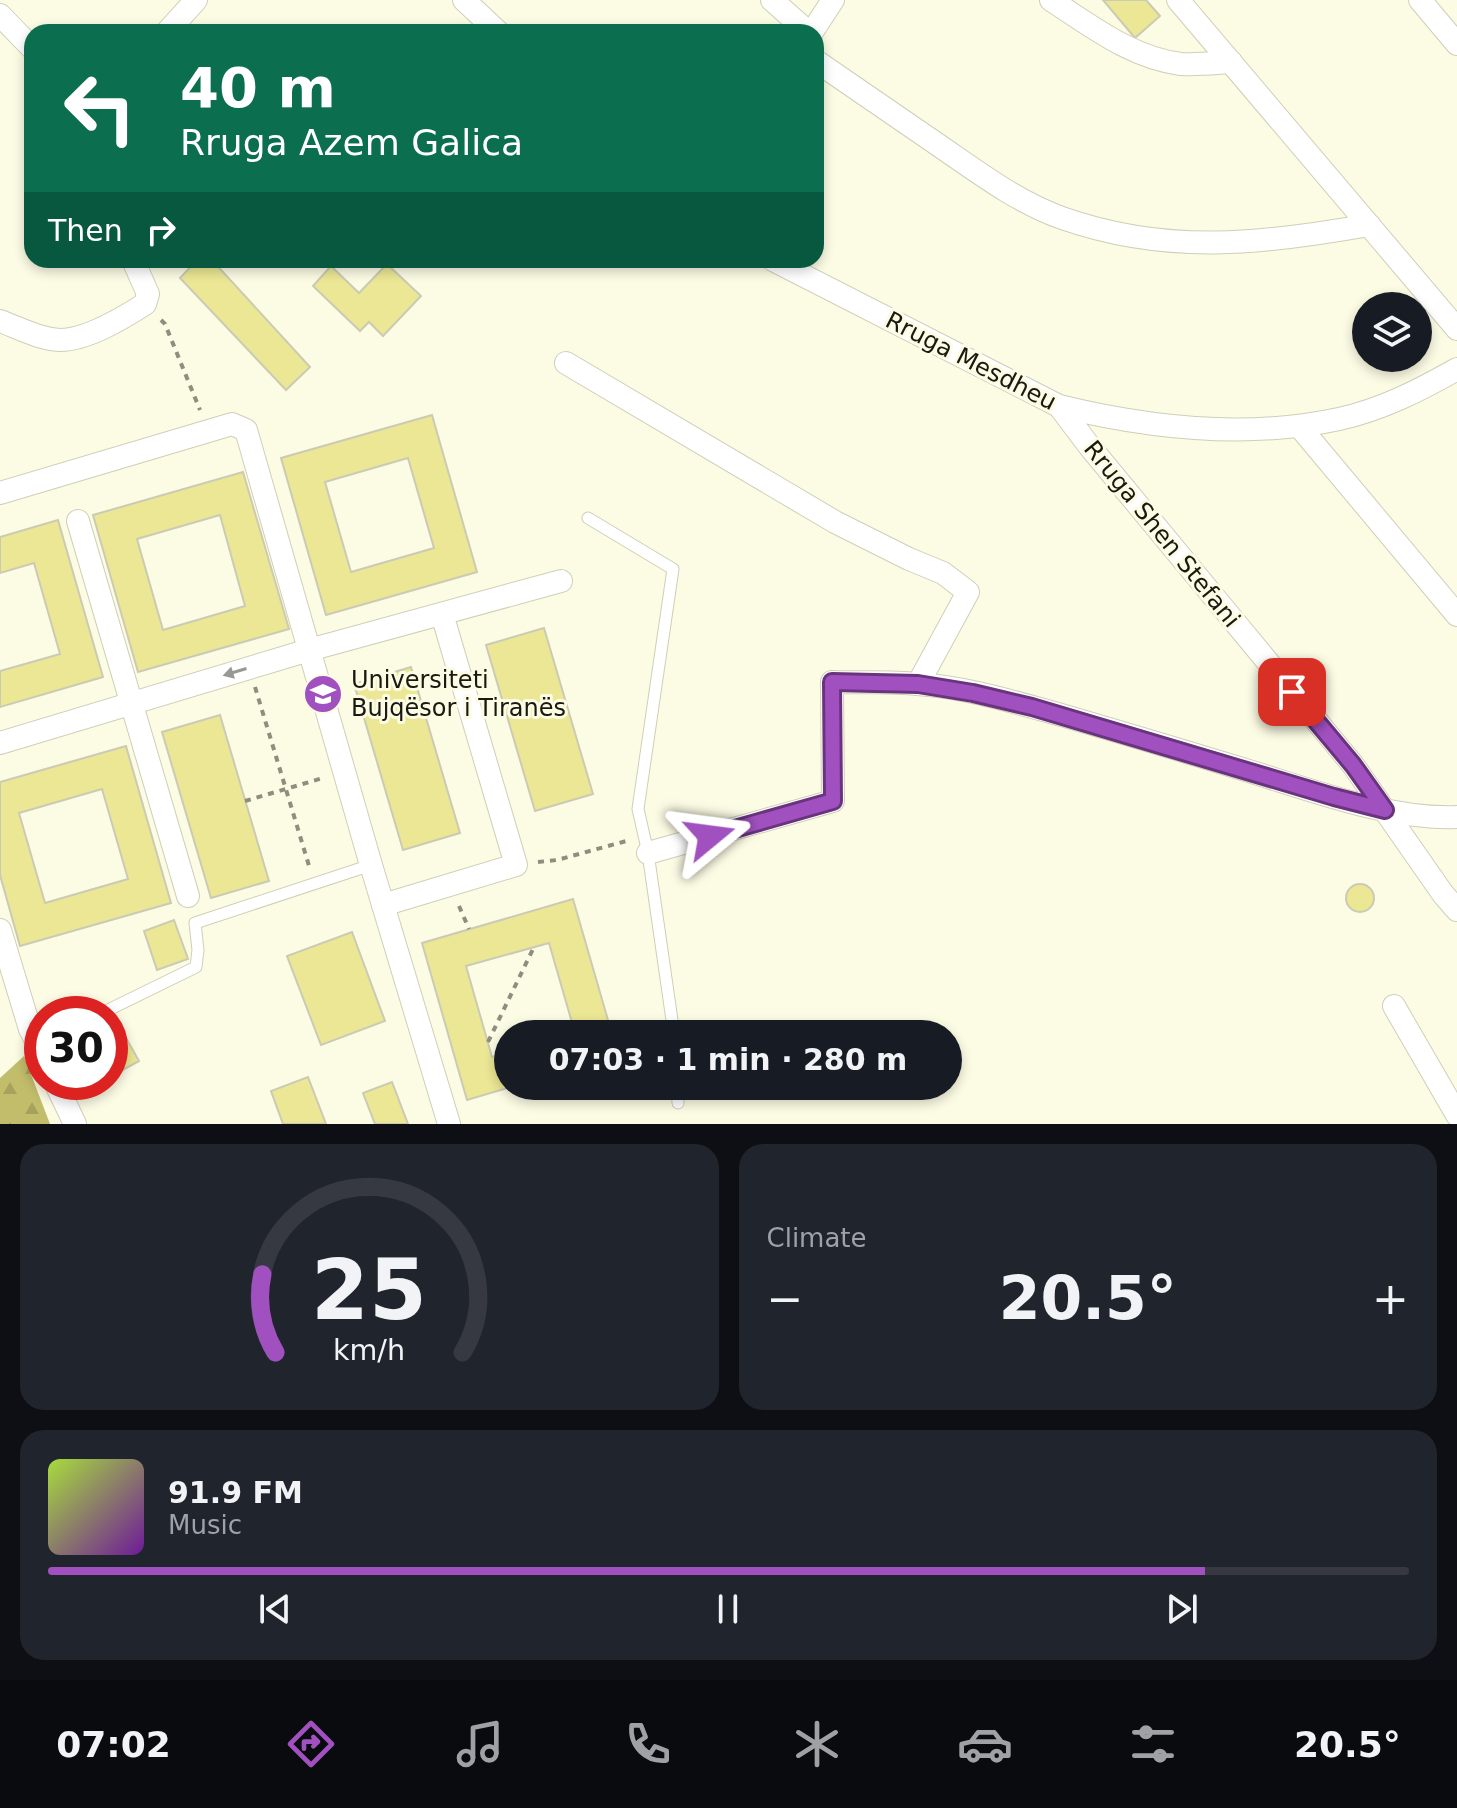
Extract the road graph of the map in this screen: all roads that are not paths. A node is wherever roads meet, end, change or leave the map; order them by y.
1 (196, 0) edge
2 (772, 0) edge
3 (833, 0) edge
4 (1051, 0) edge
5 (1178, 0) edge
6 (1420, 0) edge
7 (466, 1) edge
8 (0, 15) edge
9 (174, 24) edge
10 (490, 24) edge
11 (800, 24) edge
12 (816, 24) edge
13 (24, 40) edge
14 (1457, 44) edge
15 (1231, 62) junction
16 (824, 67) edge
17 (1369, 225) junction
18 (137, 268) edge
19 (789, 268) edge
20 (0, 321) edge
21 (1457, 329) edge
22 (566, 363) dead end
23 (1457, 369) edge
24 (1059, 406) junction
25 (1299, 426) junction
26 (0, 493) edge
27 (588, 518) dead end
28 (78, 521) dead end
29 (561, 581) dead end
30 (442, 614) junction
31 (1457, 615) edge
32 (309, 650) junction
33 (918, 684) junction
34 (131, 704) junction
35 (0, 743) edge
36 (1385, 810) junction
37 (1457, 817) edge
38 (646, 845) junction
39 (371, 865) junction
40 (188, 896) dead end
41 (383, 905) junction
42 (1457, 910) edge
43 (0, 930) edge
44 (128, 1000) edge
45 (1394, 1006) dead end
46 (24, 1009) edge
47 (672, 1020) edge
48 (64, 1100) edge
49 (678, 1100) edge
50 (678, 1103) dead end
51 (1457, 1115) edge
52 (75, 1124) edge
53 (449, 1124) edge

1 - 9 street
2 - 11 street
3 - 12 street
4 - 15 street
5 - 15 street
6 - 14 street
7 - 10 street
8 - 13 street
15 - 17 street
16 - 17 street
17 - 21 street
18 - 20 street
19 - 24 street, Rruga Mesdheu
22 - 33 street
23 - 25 street, Rruga Mesdheu
24 - 25 street, Rruga Mesdheu
24 - 36 street, Rruga Shen Stefani
25 - 31 street
26 - 32 street
27 - 38 lane
28 - 34 street
29 - 30 street
30 - 32 street
30 - 41 street
32 -> 34 street
32 - 39 street
33 - 36 street
33 - 38 street
34 - 35 street
34 - 40 street
36 - 37 street
36 - 42 street, Rruga Shen Stefani
38 - 47 lane
39 - 41 street
39 - 44 lane
41 - 53 street
43 - 46 street
45 - 51 street
48 - 52 street
49 - 50 lane

